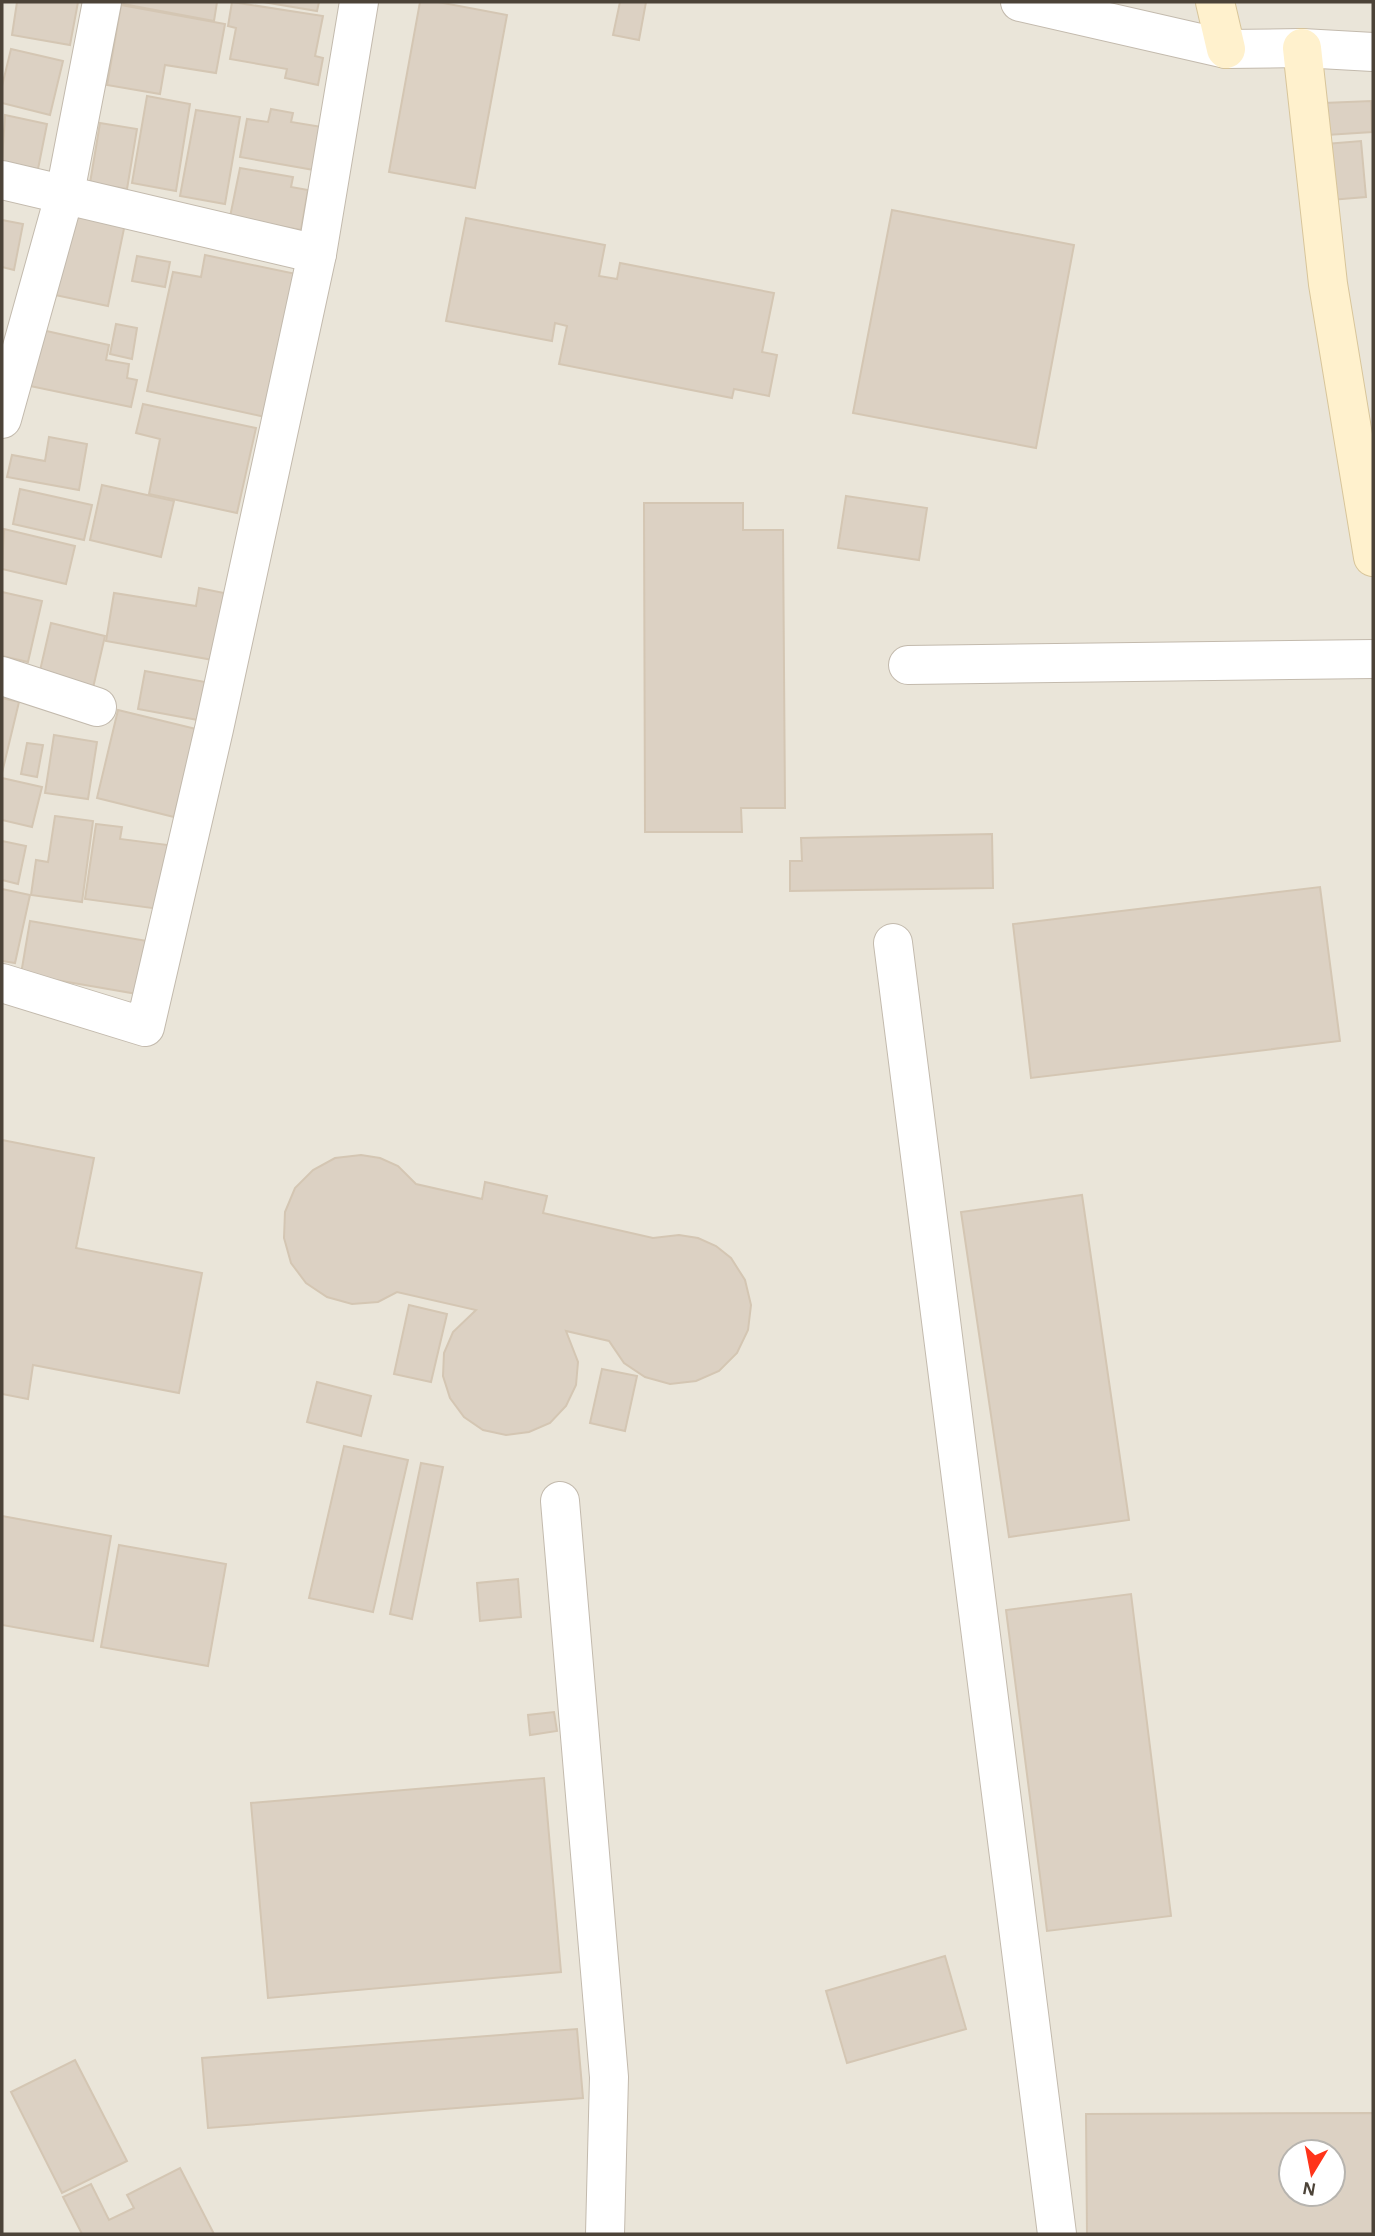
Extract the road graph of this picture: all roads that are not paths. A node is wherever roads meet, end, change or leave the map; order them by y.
1 (102, 2) edge
2 (359, 2) edge
3 (1020, 2) edge
4 (1214, 2) edge
5 (1302, 48) junction
6 (1226, 49) junction
7 (1373, 52) edge
8 (2, 180) edge
9 (65, 193) junction
10 (317, 254) junction
11 (2, 419) edge
12 (1373, 556) edge
13 (1373, 659) edge
14 (908, 665) dead end
15 (2, 676) edge
16 (97, 707) dead end
17 (892, 943) dead end
18 (2, 983) edge
19 (561, 1501) dead end
20 (605, 2234) edge
21 (1057, 2234) edge

1 - 9 street
2 - 10 street
3 - 6 street
4 - 6 street
5 - 6 street
5 - 7 street
5 - 12 street
8 - 9 street
9 - 10 street
9 - 11 street
10 - 18 street
13 - 14 street
15 - 16 street
17 - 21 street
19 - 20 street

